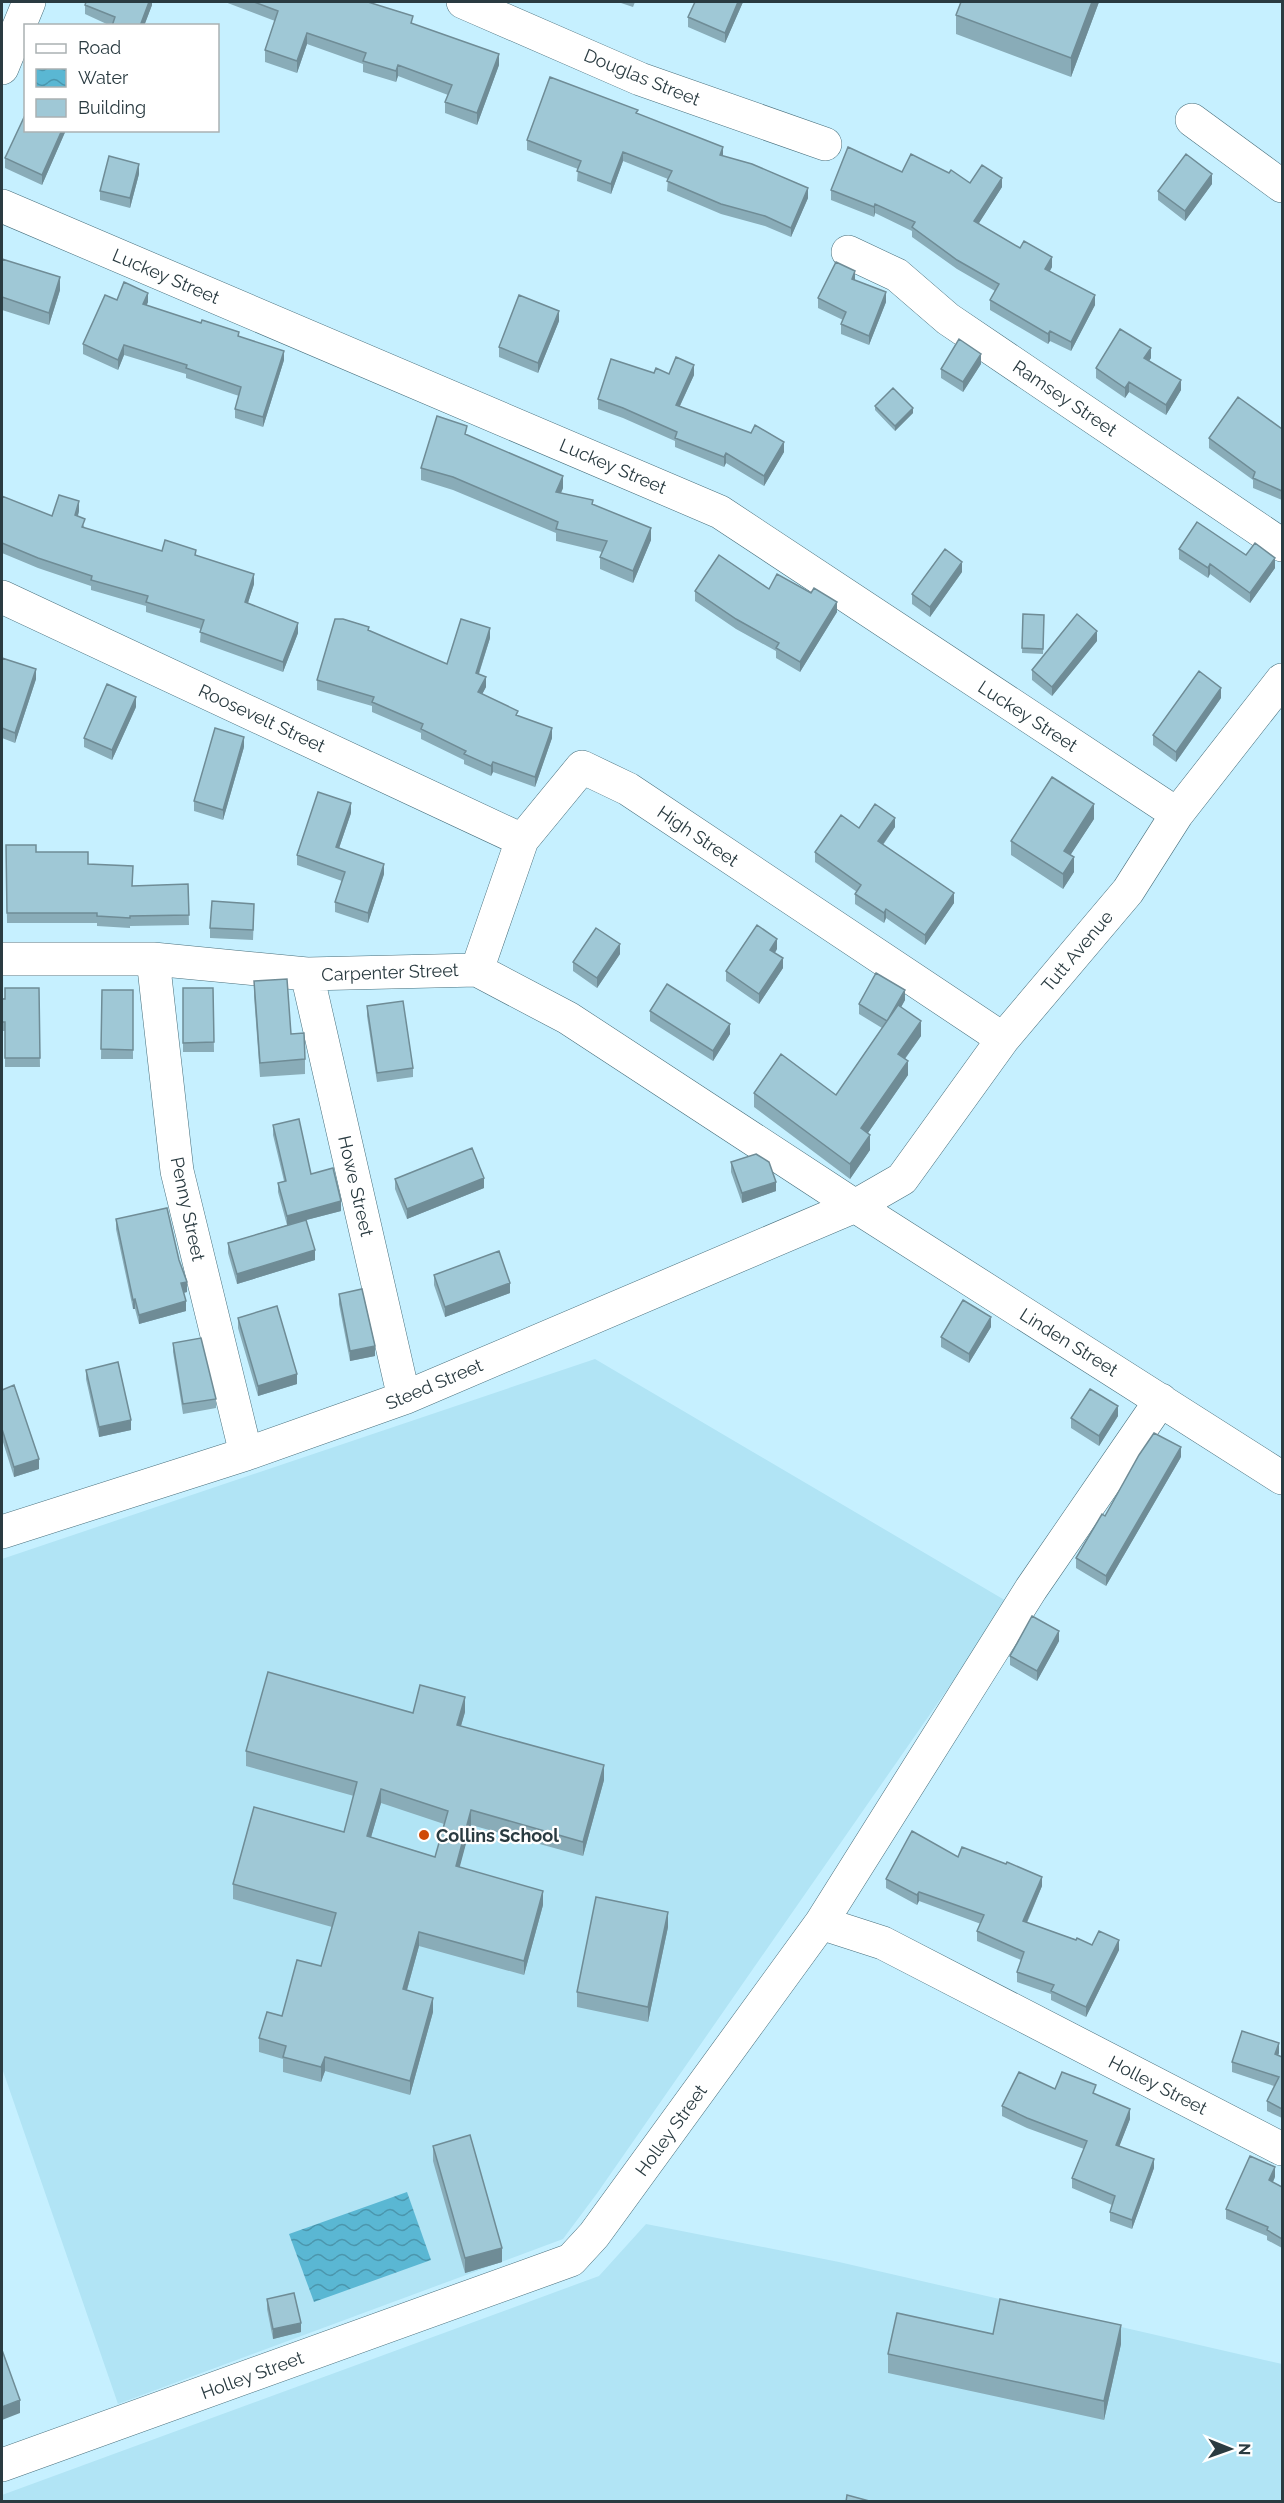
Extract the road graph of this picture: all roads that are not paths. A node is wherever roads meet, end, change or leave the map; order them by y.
1 (29, 2) edge
2 (463, 2) edge
3 (2, 68) edge
4 (1192, 120) dead end
5 (825, 144) dead end
6 (1282, 186) edge
7 (2, 206) edge
8 (848, 252) dead end
9 (1282, 545) edge
10 (2, 597) edge
11 (1282, 680) edge
12 (1177, 814) junction
13 (522, 840) junction
14 (153, 959) junction
15 (2, 960) edge
16 (477, 970) junction
17 (307, 974) junction
18 (1004, 1039) junction
19 (855, 1206) junction
20 (405, 1398) junction
21 (1161, 1400) junction
22 (246, 1454) junction
23 (1282, 1478) edge
24 (2, 1532) edge
25 (821, 1923) junction
26 (1282, 2149) edge
27 (2, 2465) edge

1 - 3 street
2 - 5 street, Douglas Street
4 - 6 street
7 - 12 street, Luckey Street
8 - 9 street, Ramsey Street
10 - 13 street, Roosevelt Street
11 - 12 street, Tutt Avenue
12 - 18 street, Tutt Avenue
13 - 16 street, High Street
13 - 18 street, High Street
14 - 15 street, Carpenter Street
14 - 17 street, Carpenter Street
14 - 22 street, Penny Street
16 - 17 street, Carpenter Street
16 - 19 street, Carpenter Street
17 - 20 street, Howe Street
18 - 19 street, Tutt Avenue
19 - 20 street, Steed Street
19 - 21 street, Linden Street
20 - 22 street, Steed Street
21 - 23 street, Linden Street
21 - 25 street
22 - 24 street, Steed Street
25 - 26 street, Holley Street
25 - 27 street, Holley Street

